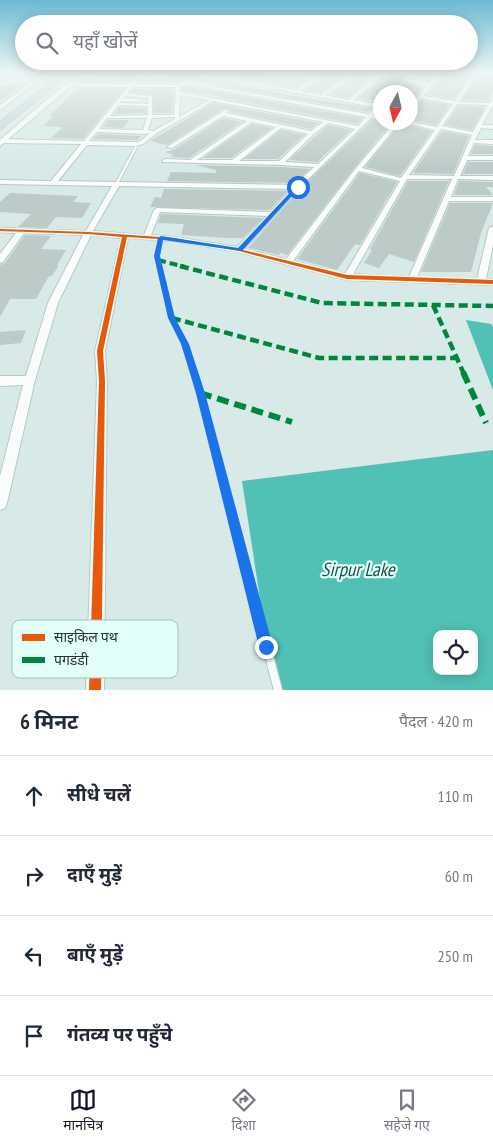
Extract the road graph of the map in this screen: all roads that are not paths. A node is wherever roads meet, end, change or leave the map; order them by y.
1 (18, 104) edge
2 (28, 104) edge
3 (44, 104) edge
4 (117, 104) edge
5 (145, 104) edge
6 (178, 104) edge
7 (204, 104) edge
8 (240, 104) edge
9 (241, 104) edge
10 (307, 104) edge
11 (429, 104) edge
12 (455, 104) edge
13 (491, 104) edge
14 (150, 105) joint
15 (452, 108) junction
16 (373, 113) edge
17 (222, 114) junction
18 (150, 116) junction
19 (370, 116) junction
20 (106, 117) junction
21 (373, 117) edge
22 (0, 118) edge
23 (177, 118) junction
24 (252, 120) junction
25 (328, 120) junction
26 (418, 124) edge
27 (281, 126) junction
28 (480, 126) junction
29 (0, 127) edge
30 (493, 127) edge
31 (359, 128) junction
32 (438, 128) junction
33 (94, 130) junction
34 (391, 130) edge
35 (145, 132) junction
36 (155, 132) junction
37 (312, 133) junction
38 (475, 134) junction
39 (473, 141) junction
40 (2, 142) edge
41 (493, 142) edge
42 (83, 144) junction
43 (136, 147) dead end
44 (170, 147) dead end
45 (464, 158) junction
46 (493, 158) edge
47 (165, 161) dead end
48 (190, 162) junction
49 (232, 163) junction
50 (280, 163) junction
51 (320, 166) junction
52 (358, 169) junction
53 (404, 178) junction
54 (456, 178) junction
55 (493, 178) edge
56 (0, 182) edge
57 (53, 183) junction
58 (117, 183) junction
59 (298, 187) junction
60 (448, 199) junction
61 (493, 199) edge
62 (273, 214) junction
63 (493, 228) edge
64 (0, 230) edge
65 (22, 230) junction
66 (88, 233) junction
67 (126, 235) junction
68 (147, 236) junction
69 (161, 238) junction
70 (490, 246) edge
71 (239, 250) junction
72 (0, 260) edge
73 (287, 263) junction
74 (347, 277) junction
75 (412, 280) junction
76 (481, 282) junction
77 (493, 282) edge
78 (30, 380) junction
79 (0, 381) edge
80 (0, 503) edge
81 (97, 620) edge
82 (278, 690) edge

1 - 22 highway
2 - 29 highway
3 - 40 street
4 - 20 street
5 - 14 street
6 - 23 street
7 - 23 street
8 - 17 street
9 - 25 street
10 - 19 street
11 - 15 street
12 - 15 street
13 - 28 street
14 - 18 street
15 - 32 street
16 - 19 street
17 - 24 street
17 - 44 street
18 - 20 street
18 - 23 street
18 - 35 street
19 - 21 street
19 - 31 street
20 - 33 street
23 - 36 street
24 - 27 street
24 - 48 street
25 - 31 street
25 - 37 street
26 - 32 street
27 - 37 street
27 - 49 street
28 - 30 street
28 - 38 street
31 - 51 street
32 - 38 street
32 - 53 street
33 - 35 street
33 - 42 street
34 - 52 street
35 - 36 street
36 - 42 street
37 - 50 street
38 - 39 street
39 - 41 street
39 - 45 street
40 - 42 street
42 - 57 street
43 - 58 lane
45 - 46 street
45 - 54 street
47 - 48 street
48 - 49 street
49 - 50 street
50 - 51 street
51 - 59 street
52 - 53 street
52 - 73 street
53 - 54 street
53 - 74 street
54 - 55 street
54 - 60 street
56 - 57 street
57 - 58 street
58 - 59 street
58 - 66 street
59 - 62 street
60 - 61 street
60 - 75 street
62 - 68 street
62 - 71 street
63 - 70 street
64 - 65 street
65 - 66 street
65 - 72 street
66 - 67 street
66 - 78 street
67 - 68 street
67 - 81 street
68 - 69 street
69 - 71 street
69 - 82 lane
70 - 76 street
71 - 73 street
73 - 74 street
74 - 75 street
75 - 76 street
76 - 77 street
78 - 79 street
78 - 80 street

